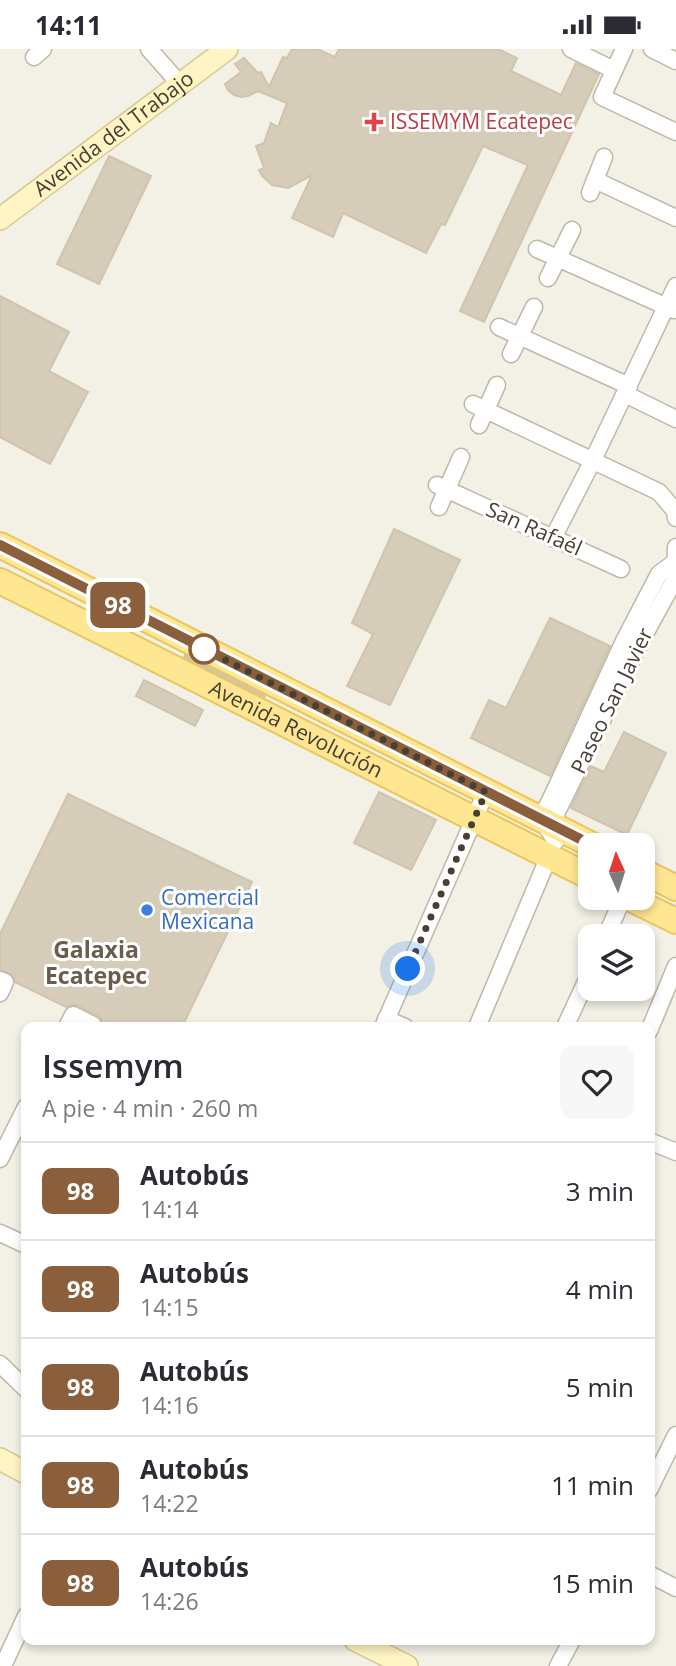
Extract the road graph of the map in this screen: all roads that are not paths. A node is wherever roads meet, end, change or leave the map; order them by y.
1 (149, 49) edge
2 (227, 49) edge
3 (571, 49) edge
4 (624, 49) edge
5 (652, 49) edge
6 (676, 61) edge
7 (614, 70) junction
8 (179, 83) junction
9 (676, 132) edge
10 (604, 157) dead end
11 (676, 218) edge
12 (0, 219) edge
13 (572, 230) dead end
14 (537, 249) dead end
15 (558, 259) junction
16 (548, 278) dead end
17 (676, 286) edge
18 (534, 307) dead end
19 (671, 309) edge
20 (499, 327) dead end
21 (521, 336) junction
22 (511, 354) dead end
23 (497, 385) dead end
24 (627, 390) junction
25 (676, 419) edge
26 (461, 457) dead end
27 (593, 460) junction
28 (442, 488) junction
29 (439, 506) dead end
30 (676, 518) edge
31 (554, 538) junction
32 (0, 545) edge
33 (675, 554) edge
34 (621, 569) dead end
35 (670, 577) edge
36 (0, 581) edge
37 (486, 792) junction
38 (474, 820) junction
39 (552, 834) junction
40 (578, 841) edge
41 (578, 863) edge
42 (655, 878) edge
43 (676, 888) edge
44 (654, 910) edge
45 (676, 921) edge
46 (676, 966) edge
47 (0, 980) edge
48 (0, 993) edge
49 (578, 999) edge
50 (69, 1022) edge
51 (87, 1022) edge
52 (384, 1022) edge
53 (479, 1022) edge
54 (567, 1022) edge
55 (653, 1022) edge
56 (21, 1117) edge
57 (655, 1143) edge
58 (676, 1152) edge
59 (0, 1159) edge
60 (0, 1233) edge
61 (21, 1243) edge
62 (0, 1364) edge
63 (21, 1384) edge
64 (676, 1435) edge
65 (0, 1459) edge
66 (21, 1470) edge
67 (655, 1478) edge
68 (655, 1577) edge
69 (676, 1588) edge
70 (21, 1627) edge
71 (365, 1645) edge
72 (569, 1645) edge
73 (3, 1666) edge
74 (407, 1666) edge
75 (558, 1666) edge

1 - 8 street
2 - 8 main road, Avenida del Trabajo
3 - 7 street
4 - 7 street
5 - 6 street
7 - 9 street
8 - 12 main road, Avenida del Trabajo
10 - 11 street
13 - 15 street
14 - 15 street
15 - 16 street
15 - 19 street
17 - 19 street
18 - 21 street
19 - 24 street
20 - 21 street
21 - 22 street
21 - 24 street
23 - 27 street
24 - 25 street
24 - 27 street
26 - 28 street
27 - 30 street
27 - 31 street
28 - 29 street
28 - 31 street, San Rafaél
31 - 34 street, San Rafaél
32 - 37 main road, Avenida Revolución
33 - 35 street, Paseo San Javier
35 - 39 street, Paseo San Javier
36 - 38 main road, Avenida Revolución
37 - 38 street
37 - 39 main road, Avenida Revolución
38 - 39 main road, Avenida Revolución
38 - 52 street
39 - 40 main road, Avenida Revolución
39 - 41 main road, Avenida Revolución
39 - 53 street, Paseo San Javier
42 - 43 main road
44 - 45 main road
46 - 55 street
47 - 48 street
49 - 54 street
50 - 51 street
56 - 59 street
57 - 58 street
60 - 61 street
62 - 63 street
64 - 67 street
65 - 66 main road
68 - 69 street
70 - 73 street
71 - 74 main road
72 - 75 street

